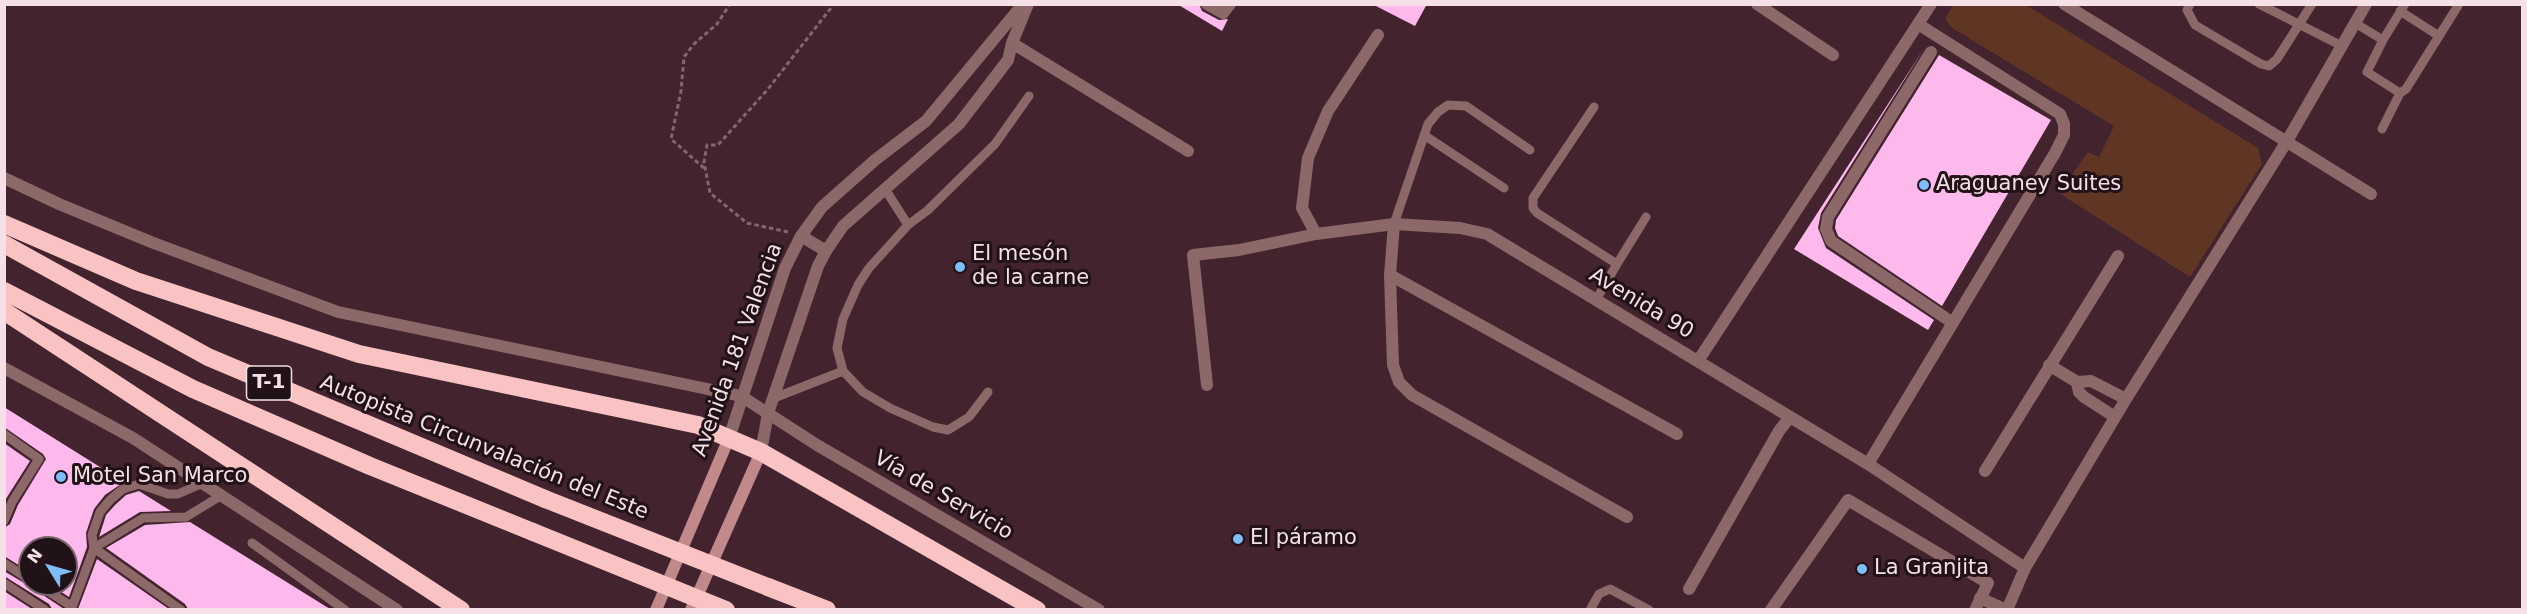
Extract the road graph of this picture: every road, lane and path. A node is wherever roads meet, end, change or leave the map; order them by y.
1 (730, 4) edge
2 (834, 4) edge
3 (1026, 4) edge
4 (1207, 4) edge
5 (1230, 4) edge
6 (1757, 4) edge
7 (1931, 4) edge
8 (2064, 4) edge
9 (2190, 4) edge
10 (2259, 4) edge
11 (2312, 4) edge
12 (2366, 4) edge
13 (2459, 4) edge
14 (2403, 8) edge
15 (2355, 23) junction
16 (1918, 24) junction
17 (2298, 25) junction
18 (1378, 35) dead end
19 (2439, 36) junction
20 (2383, 40) junction
21 (1012, 42) junction
22 (2342, 46) junction
23 (1931, 52) dead end
24 (1833, 55) dead end
25 (2400, 93) junction
26 (1029, 96) dead end
27 (1594, 108) dead end
28 (2382, 129) dead end
29 (1424, 135) junction
30 (2287, 141) junction
31 (1530, 150) dead end
32 (1188, 151) dead end
33 (705, 169) junction
34 (4, 178) edge
35 (1504, 188) dead end
36 (885, 189) junction
37 (2371, 194) dead end
38 (1646, 217) dead end
39 (4, 224) edge
40 (1394, 224) junction
41 (908, 225) junction
42 (1316, 234) junction
43 (801, 236) junction
44 (4, 244) edge
45 (826, 251) junction
46 (2118, 256) dead end
47 (1617, 264) junction
48 (1390, 275) junction
49 (4, 291) edge
50 (1596, 300) junction
51 (4, 311) edge
52 (1953, 324) junction
53 (1698, 361) junction
54 (2049, 365) junction
55 (4, 368) edge
56 (843, 371) junction
57 (2077, 382) junction
58 (1206, 385) dead end
59 (988, 392) dead end
60 (741, 396) junction
61 (774, 398) junction
62 (2126, 399) junction
63 (768, 413) junction
64 (1790, 417) junction
65 (2115, 417) junction
66 (4, 434) edge
67 (1677, 434) dead end
68 (729, 438) junction
69 (760, 452) junction
70 (1868, 464) junction
71 (1985, 471) dead end
72 (203, 483) junction
73 (222, 495) junction
74 (6, 515) edge
75 (1627, 517) dead end
76 (252, 543) dead end
77 (94, 548) junction
78 (4, 563) edge
79 (2025, 568) junction
80 (18, 572) edge
81 (4, 583) edge
82 (1689, 589) dead end
83 (54, 596) edge
84 (1980, 598) junction
85 (71, 608) edge
86 (45, 609) edge
87 (181, 609) edge
88 (345, 609) edge
89 (397, 609) edge
90 (461, 609) edge
91 (656, 609) edge
92 (691, 609) edge
93 (726, 609) edge
94 (827, 609) edge
95 (1037, 609) edge
96 (1099, 609) edge
97 (1590, 609) edge
98 (1649, 609) edge
99 (1771, 609) edge
100 (1975, 609) edge
101 (2007, 609) edge

1 - 33 path
2 - 33 path
3 - 21 street, Avenida 181 Valencia
3 - 43 street, Avenida 181 Valencia
4 - 5 street
6 - 24 street
7 - 16 street
8 - 30 street
9 - 17 lane
10 - 17 lane
11 - 17 lane
12 - 15 street
13 - 19 lane
14 - 19 lane
14 - 20 lane
15 - 20 lane
15 - 22 street
16 - 52 street
16 - 53 street
17 - 22 lane
18 - 42 street
19 - 25 lane
20 - 25 lane
21 - 32 street
21 - 36 street, Avenida 181 Valencia
22 - 30 street
23 - 52 street
25 - 28 lane
26 - 41 lane
27 - 47 lane
29 - 31 lane
29 - 35 lane
29 - 40 lane
30 - 37 street
30 - 62 street
33 - 43 path
34 - 60 street
36 - 41 lane
36 - 45 street, Avenida 181 Valencia
38 - 47 lane
39 - 68 highway
40 - 42 street, Avenida 90
40 - 48 street
40 - 50 street, Avenida 90
41 - 56 lane
42 - 58 street, Avenida 90
43 - 45 street
43 - 60 street, Avenida 181 Valencia
44 - 94 highway, Autopista Circunvalación del Este / T-1, bridge
45 - 61 street, Avenida 181 Valencia
46 - 54 street
47 - 50 lane
48 - 67 street
48 - 75 street
49 - 93 highway, T-1, bridge
50 - 53 street, Avenida 90
51 - 90 highway
52 - 70 street
53 - 64 street, Avenida 90
54 - 57 street
54 - 71 street
55 - 72 street
56 - 59 lane
56 - 61 lane
57 - 62 street
57 - 65 street
60 - 63 street, Vía de Servicio
60 - 68 street, Avenida 181 Valencia
61 - 63 street, Avenida 181 Valencia
62 - 65 street
63 - 69 street, Avenida 181 Valencia
63 - 96 street, Vía de Servicio
64 - 70 street, Avenida 90
64 - 82 street
65 - 79 street
66 - 74 lane
68 - 69 highway
68 - 91 street, Avenida 181 Valencia
69 - 92 street, Avenida 181 Valencia
69 - 95 highway
70 - 79 street, Avenida 90
72 - 73 street
72 - 77 lane
73 - 77 lane
73 - 89 street
76 - 88 lane
77 - 85 lane
77 - 87 lane
78 - 80 lane
79 - 101 street
81 - 86 lane
83 - 85 lane
84 - 99 street
84 - 100 street
84 - 101 street
97 - 98 lane

